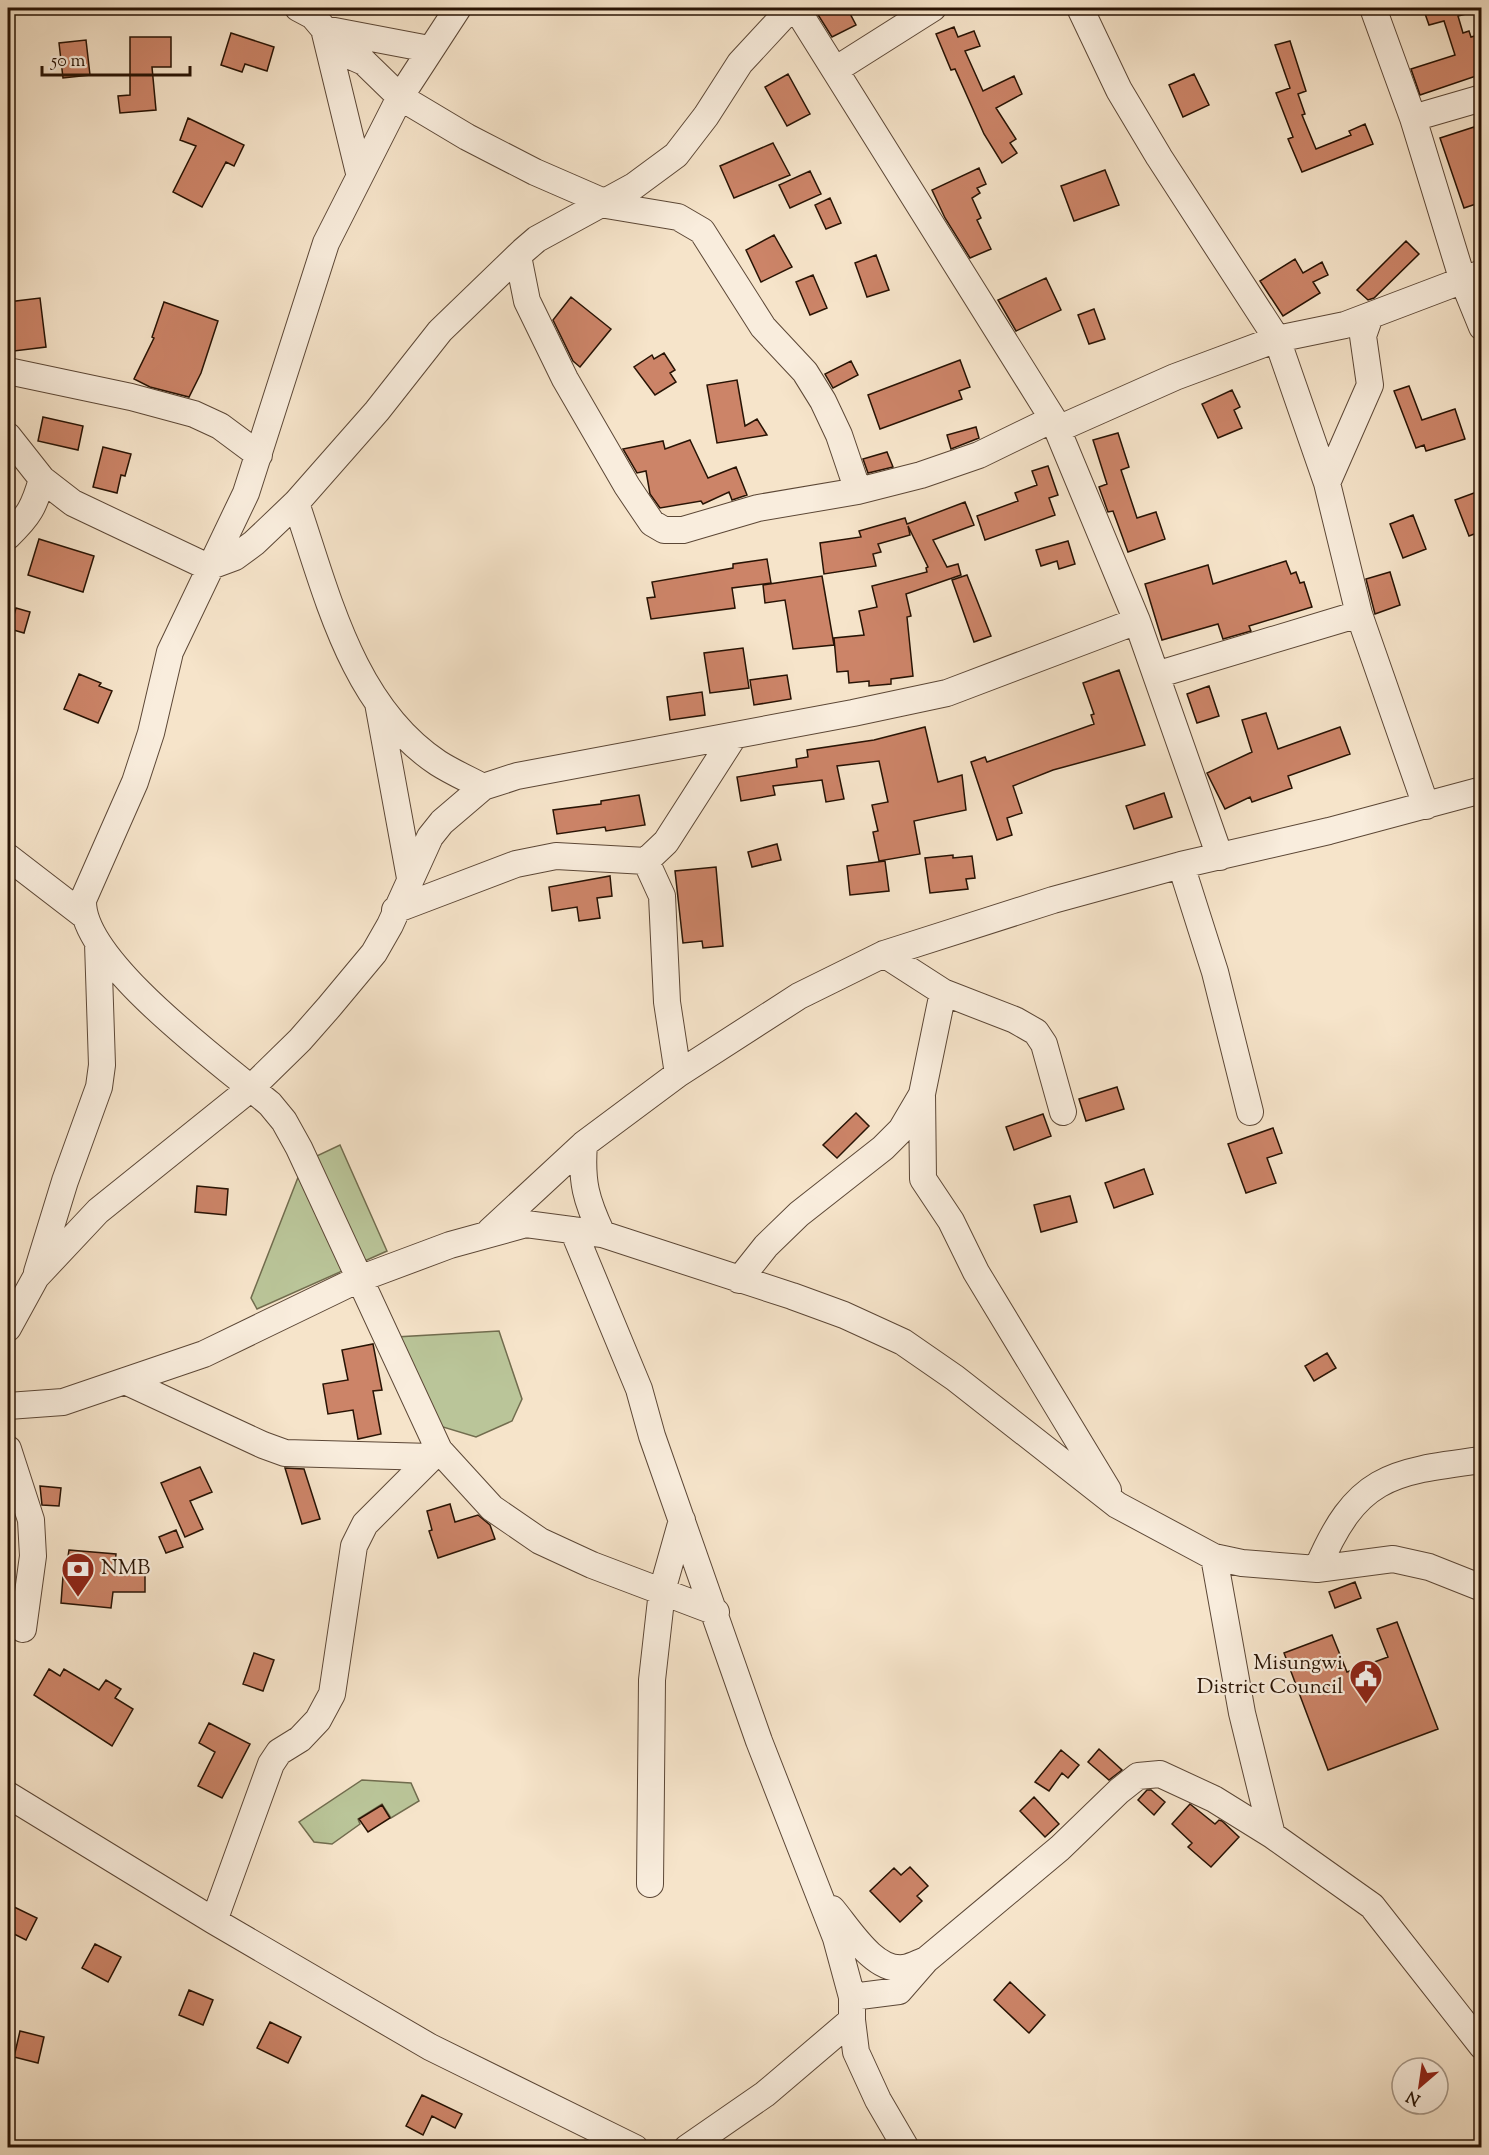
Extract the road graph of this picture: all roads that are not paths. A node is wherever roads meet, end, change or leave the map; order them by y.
1 (458, 8) edge
2 (790, 8) edge
3 (796, 8) edge
4 (933, 8) edge
5 (1080, 8) edge
6 (1373, 8) edge
7 (316, 21) edge
8 (429, 49) junction
9 (835, 70) junction
10 (400, 97) junction
11 (1482, 98) edge
12 (1413, 117) junction
13 (359, 173) junction
14 (602, 203) junction
15 (518, 256) junction
16 (1472, 275) edge
17 (1370, 316) junction
18 (1482, 327) edge
19 (1277, 339) junction
20 (8, 371) edge
21 (1056, 424) junction
22 (8, 435) edge
23 (259, 455) junction
24 (42, 479) junction
25 (1327, 483) junction
26 (858, 491) junction
27 (296, 502) junction
28 (18, 520) edge
29 (8, 536) edge
30 (208, 567) junction
31 (1359, 614) junction
32 (1137, 621) junction
33 (1156, 675) junction
34 (378, 703) junction
35 (734, 736) junction
36 (483, 787) junction
37 (1482, 790) edge
38 (1426, 806) junction
39 (8, 857) edge
40 (1220, 857) junction
41 (646, 861) junction
42 (1181, 865) junction
43 (410, 879) junction
44 (395, 910) junction
45 (82, 914) junction
46 (98, 943) junction
47 (884, 954) junction
48 (943, 992) junction
49 (678, 1074) junction
50 (251, 1088) junction
51 (922, 1094) junction
52 (1063, 1112) dead end
53 (1250, 1112) dead end
54 (584, 1144) junction
55 (573, 1230) junction
56 (602, 1234) junction
57 (485, 1235) junction
58 (36, 1277) junction
59 (359, 1279) junction
60 (739, 1280) junction
61 (8, 1328) edge
62 (125, 1381) junction
63 (8, 1406) edge
64 (8, 1449) edge
65 (436, 1453) junction
66 (1482, 1460) edge
67 (1117, 1505) junction
68 (682, 1520) junction
69 (1215, 1557) junction
70 (1317, 1569) junction
71 (1482, 1588) edge
72 (662, 1591) junction
73 (716, 1612) junction
74 (23, 1629) dead end
75 (8, 1795) edge
76 (1272, 1835) junction
77 (650, 1884) dead end
78 (819, 1893) junction
79 (214, 1921) junction
80 (926, 1960) junction
81 (852, 2008) junction
82 (1482, 2046) edge
83 (635, 2148) edge
84 (687, 2148) edge
85 (906, 2148) edge

1 - 8 street
2 - 14 street
3 - 9 street
4 - 9 street
5 - 19 street
6 - 12 street
7 - 8 street
7 - 10 street
7 - 13 street
8 - 10 street
9 - 21 street
10 - 13 street
10 - 14 street
11 - 12 street
12 - 16 street
13 - 23 street
14 - 15 street
14 - 26 street
15 - 26 street
15 - 27 street
16 - 17 street
16 - 18 street
17 - 19 street
17 - 25 street
19 - 21 street
19 - 25 street
20 - 23 street
21 - 26 street
21 - 32 street
22 - 24 street
23 - 30 street
24 - 28 street
24 - 30 street
25 - 31 street
27 - 30 street
27 - 34 street
28 - 29 street
30 - 45 street
31 - 33 street
31 - 38 street
32 - 33 street
32 - 35 street
33 - 40 street
34 - 36 street
34 - 43 street
35 - 36 street
35 - 41 street
36 - 43 street
37 - 38 street
38 - 40 street
39 - 45 street
40 - 42 street
41 - 44 street
41 - 49 street
42 - 47 street
42 - 53 street
43 - 44 street
44 - 50 street
45 - 46 street
46 - 50 street
46 - 58 street
47 - 48 street
47 - 49 street
48 - 51 street
48 - 52 street
49 - 54 street
50 - 58 street
50 - 59 street
51 - 60 street
51 - 67 street
54 - 56 street
54 - 57 street
55 - 56 street
55 - 57 street
55 - 68 street
56 - 60 street
57 - 59 street
58 - 61 street
59 - 62 street
59 - 65 street
60 - 67 street
62 - 63 street
62 - 65 street
64 - 74 street
65 - 72 street
65 - 79 street
66 - 70 street
67 - 69 street
68 - 72 street
68 - 73 street
69 - 70 street
69 - 76 street
70 - 71 street
72 - 73 street
72 - 77 street
73 - 78 street
75 - 79 street
76 - 80 street
76 - 82 street
78 - 80 street
78 - 81 street
79 - 83 street
80 - 81 street
81 - 84 street
81 - 85 street

